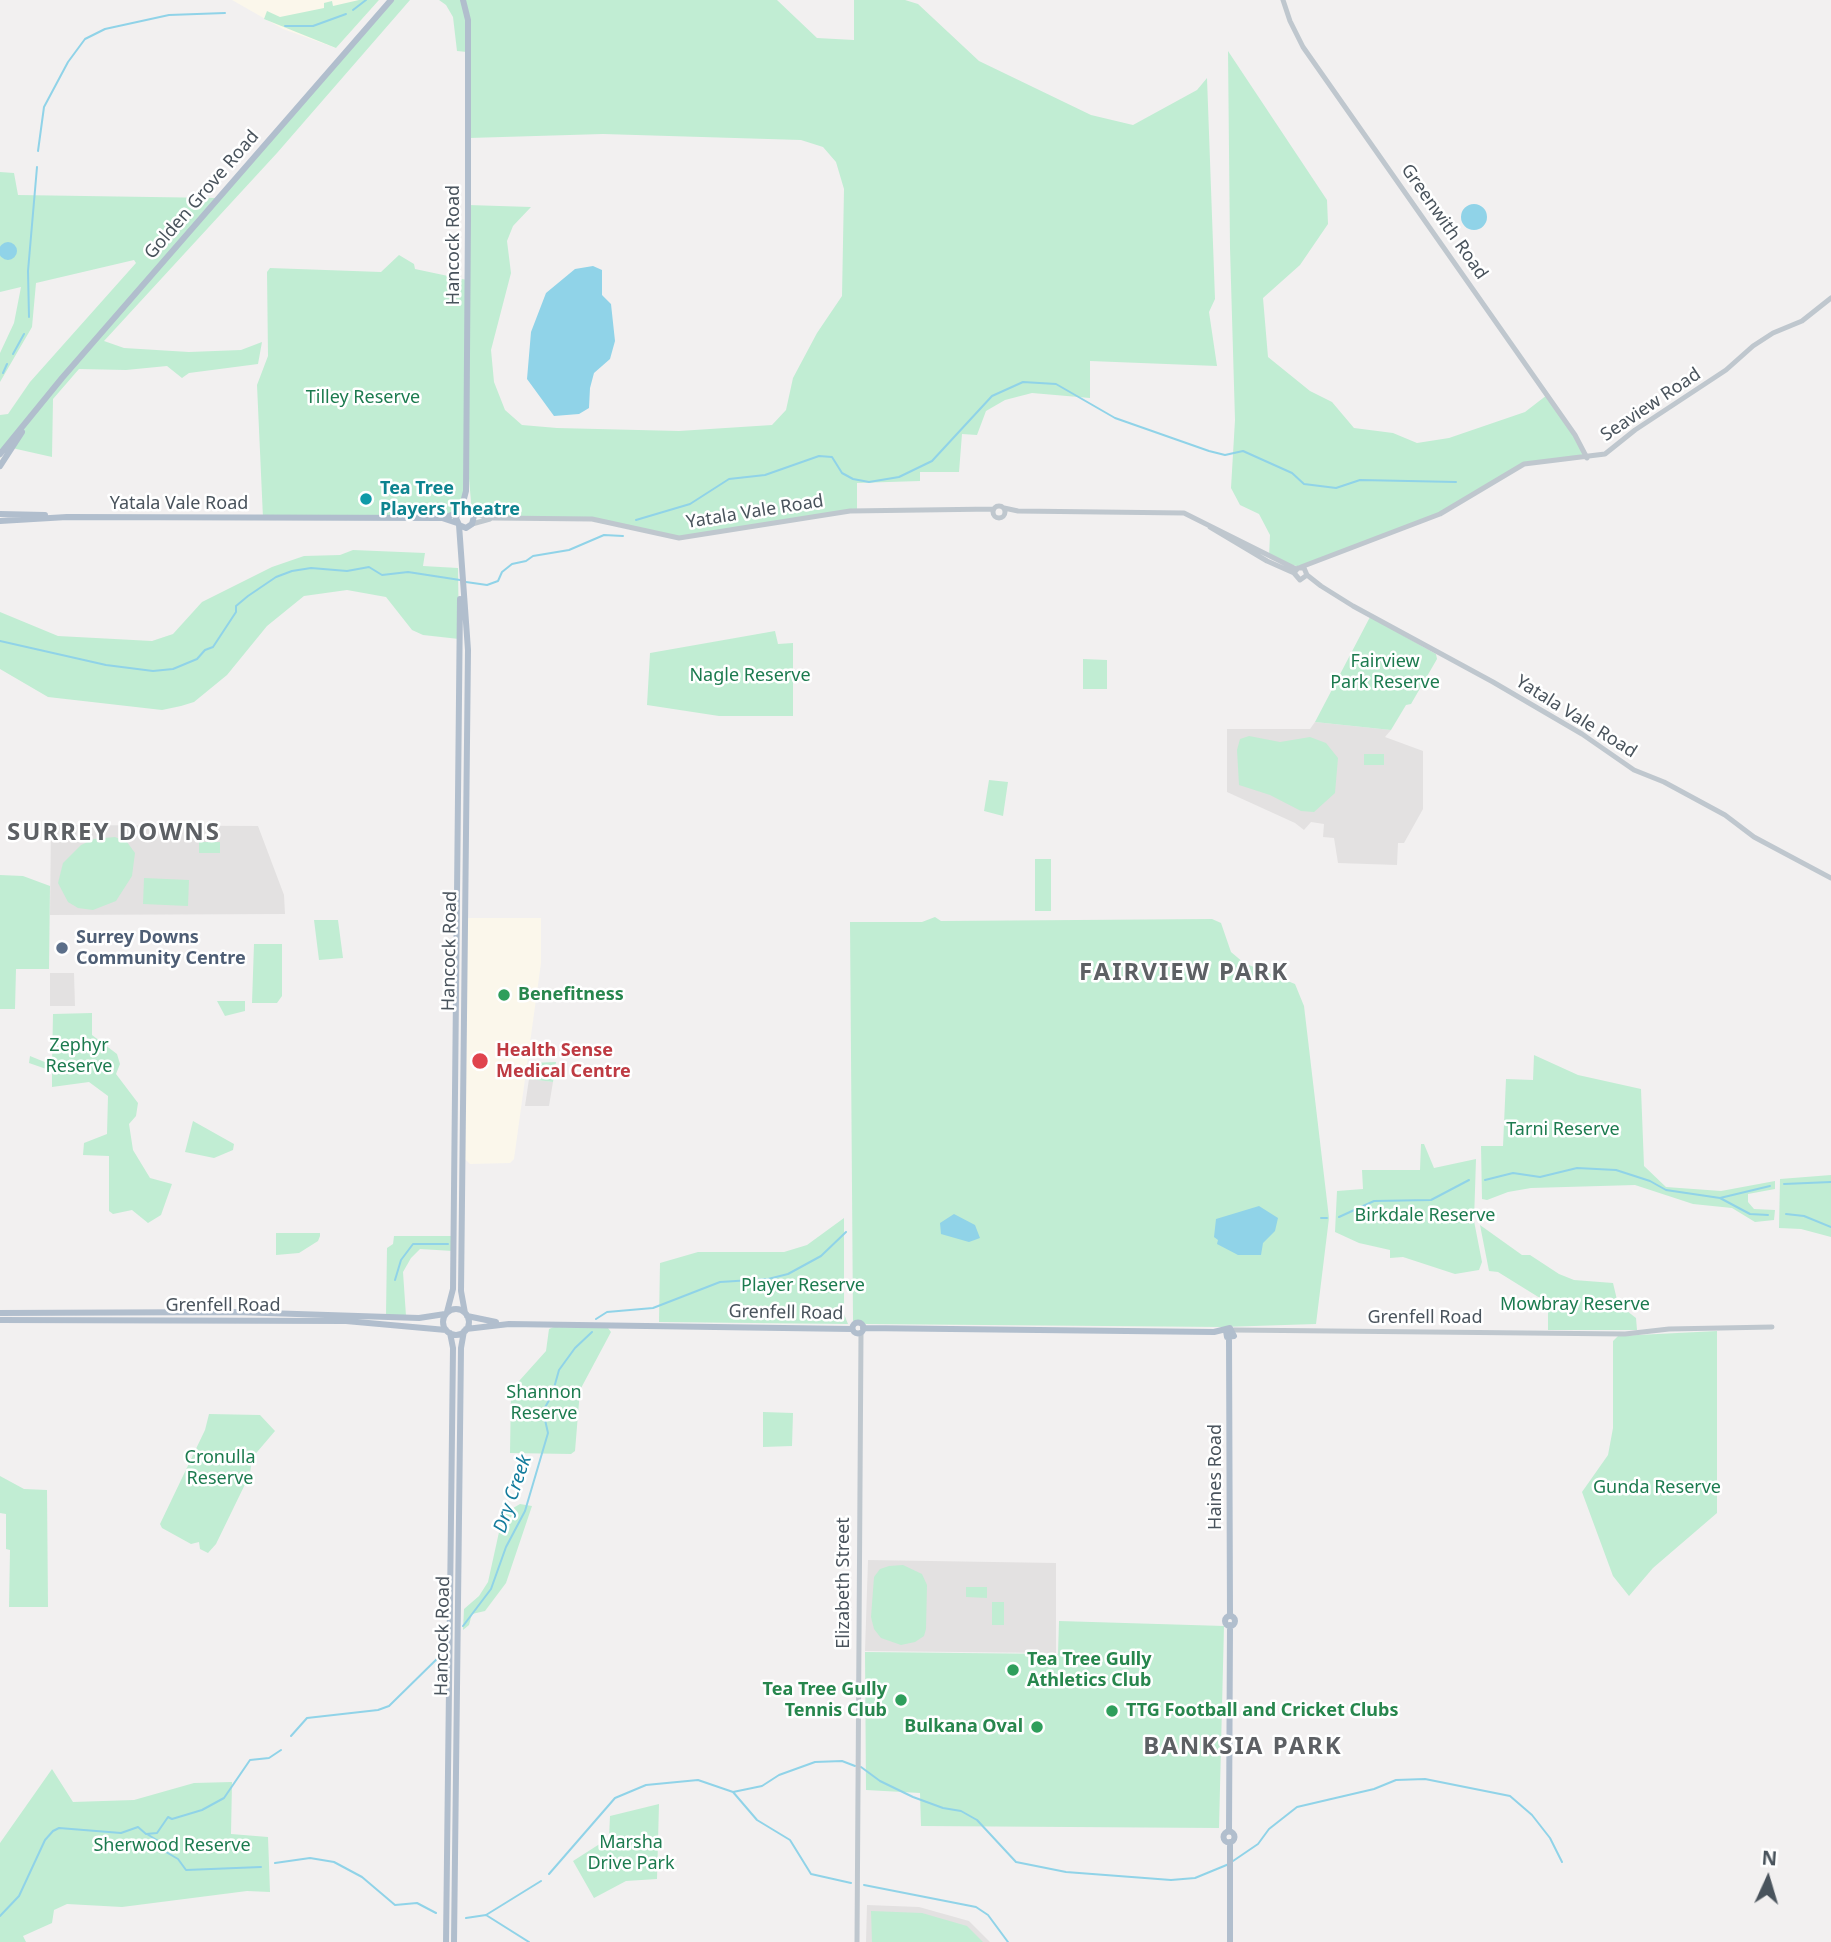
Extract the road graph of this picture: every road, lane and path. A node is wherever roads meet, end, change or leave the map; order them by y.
1 (391, 0) edge
2 (463, 0) edge
3 (1283, 0) edge
4 (1831, 298) edge
5 (36, 409) junction
6 (0, 454) edge
7 (1587, 458) junction
8 (0, 466) edge
9 (466, 491) junction
10 (1004, 511) junction
11 (459, 512) junction
12 (994, 512) junction
13 (472, 513) junction
14 (1, 515) edge
15 (67, 517) junction
16 (442, 518) junction
17 (494, 518) junction
18 (458, 524) junction
19 (470, 525) junction
20 (461, 558) junction
21 (1316, 561) junction
22 (1297, 570) junction
23 (1307, 574) junction
24 (461, 583) junction
25 (1831, 878) edge
26 (463, 1076) junction
27 (455, 1091) junction
28 (463, 1101) junction
29 (454, 1154) junction
30 (462, 1167) junction
31 (454, 1183) junction
32 (0, 1313) edge
33 (446, 1313) junction
34 (205, 1315) junction
35 (466, 1315) junction
36 (376, 1319) junction
37 (0, 1320) edge
38 (509, 1324) junction
39 (1772, 1327) dead end
40 (465, 1330) junction
41 (448, 1331) junction
42 (858, 1331) junction
43 (1230, 1334) junction
44 (447, 1745) junction
45 (455, 1745) junction
46 (446, 1942) edge
47 (454, 1942) edge
48 (857, 1942) edge
49 (1230, 1942) edge

1 - 5 main road, Golden Grove Road
2 - 9 main road, Hancock Road
3 - 7 street, Greenwith Road
4 - 7 street, Seaview Road
5 - 6 main road, Golden Grove Road
5 - 8 main road, Golden Grove Road
7 - 21 street, Seaview Road
9 - 11 main road, Hancock Road
9 - 13 main road, Hancock Road
10 - 12 street
10 - 12 street
10 - 22 street
11 - 13 main road
11 - 16 main road, Yatala Vale Road
11 - 18 main road, Hancock Road
12 - 17 street, Yatala Vale Road
13 - 17 street, Yatala Vale Road
13 - 19 main road, Hancock Road
14 - 15 main road, Yatala Vale Road
14 - 15 main road, Yatala Vale Road
15 - 16 main road, Yatala Vale Road
16 - 18 main road, Yatala Vale Road
17 - 19 street, Yatala Vale Road
18 - 19 main road, Yatala Vale Road
18 - 20 main road, Hancock Road
19 - 20 main road, Hancock Road
20 - 24 main road, Hancock Road
21 - 22 street, Seaview Road
21 - 23 street, Seaview Road
22 - 23 street, Yatala Vale Road
22 - 23 street
23 - 25 street, Yatala Vale Road
24 - 26 main road, Hancock Road
24 - 27 main road, Hancock Road
26 - 27 main road
26 - 28 main road, Hancock Road
27 - 28 main road
27 - 29 main road, Hancock Road
28 - 30 main road, Hancock Road
29 - 30 main road
29 - 31 main road, Hancock Road
30 - 31 main road
30 - 35 main road, Hancock Road
31 - 33 main road, Hancock Road
32 - 34 main road, Grenfell Road
33 - 35 main road
33 - 36 main road, Grenfell Road
33 - 41 main road
34 - 36 main road, Grenfell Road
34 - 37 main road, Grenfell Road
35 - 38 main road, Grenfell Road
35 - 40 main road
36 - 41 main road, Grenfell Road
38 - 40 main road, Grenfell Road
38 - 42 main road, Grenfell Road
39 - 43 street, Grenfell Road
40 - 41 main road
40 - 45 main road, Hancock Road
41 - 44 main road, Hancock Road
42 - 43 main road, Grenfell Road
42 - 48 street, Elizabeth Street
43 - 49 main road, Haines Road
44 - 45 main road
44 - 46 main road, Hancock Road
45 - 47 main road, Hancock Road

